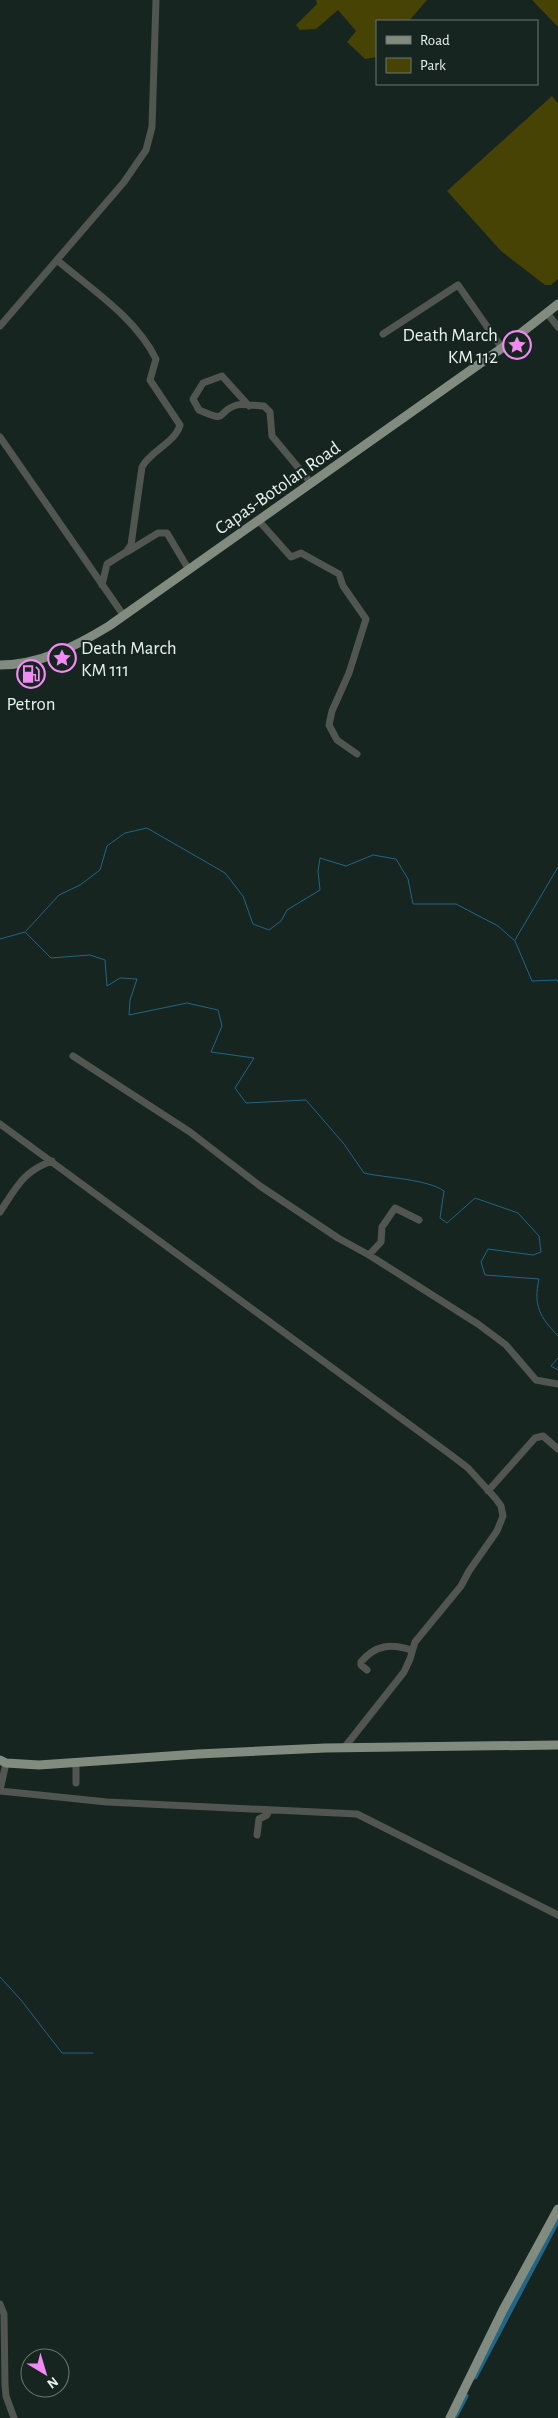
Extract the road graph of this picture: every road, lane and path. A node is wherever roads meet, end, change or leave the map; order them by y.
1 (156, 0) edge
2 (58, 260) junction
3 (558, 304) edge
4 (547, 313) junction
5 (0, 326) edge
6 (558, 327) edge
7 (384, 334) dead end
8 (502, 348) junction
9 (249, 406) junction
10 (0, 437) edge
11 (312, 483) junction
12 (258, 521) junction
13 (126, 552) junction
14 (189, 570) junction
15 (102, 585) junction
16 (124, 616) junction
17 (0, 665) edge
18 (357, 754) dead end
19 (74, 1056) dead end
20 (0, 1124) edge
21 (52, 1162) junction
22 (0, 1212) edge
23 (419, 1220) dead end
24 (369, 1255) junction
25 (558, 1384) edge
26 (558, 1449) edge
27 (488, 1491) junction
28 (411, 1650) junction
29 (366, 1670) dead end
30 (558, 1745) edge
31 (344, 1748) junction
32 (3, 1762) edge
33 (76, 1763) junction
34 (76, 1783) dead end
35 (0, 1791) edge
36 (269, 1810) junction
37 (257, 1835) dead end
38 (558, 1915) edge
39 (558, 2209) edge
40 (0, 2304) edge
41 (14, 2418) edge
42 (450, 2418) edge

1 - 2 street
2 - 5 street
2 - 13 street
3 - 4 main road, Capas-Botolan Road
4 - 6 street
4 - 8 main road, Capas-Botolan Road
7 - 8 street
8 - 11 main road, Capas-Botolan Road
9 - 9 street
9 - 11 street
10 - 15 street
11 - 12 main road, Capas-Botolan Road
12 - 14 main road, Capas-Botolan Road
12 - 18 street
13 - 14 street
13 - 15 street
14 - 16 main road, Capas-Botolan Road
15 - 16 street
16 - 17 main road, Capas-Botolan Road
19 - 24 street
20 - 21 street
21 - 22 street
21 - 27 street
23 - 24 street
24 - 25 street
26 - 27 street
27 - 28 street
28 - 29 street
28 - 31 street
30 - 31 main road
31 - 33 main road
32 - 33 main road
32 - 35 street
33 - 34 street
35 - 36 street
36 - 37 street
36 - 38 street
39 - 42 main road
40 - 41 street

